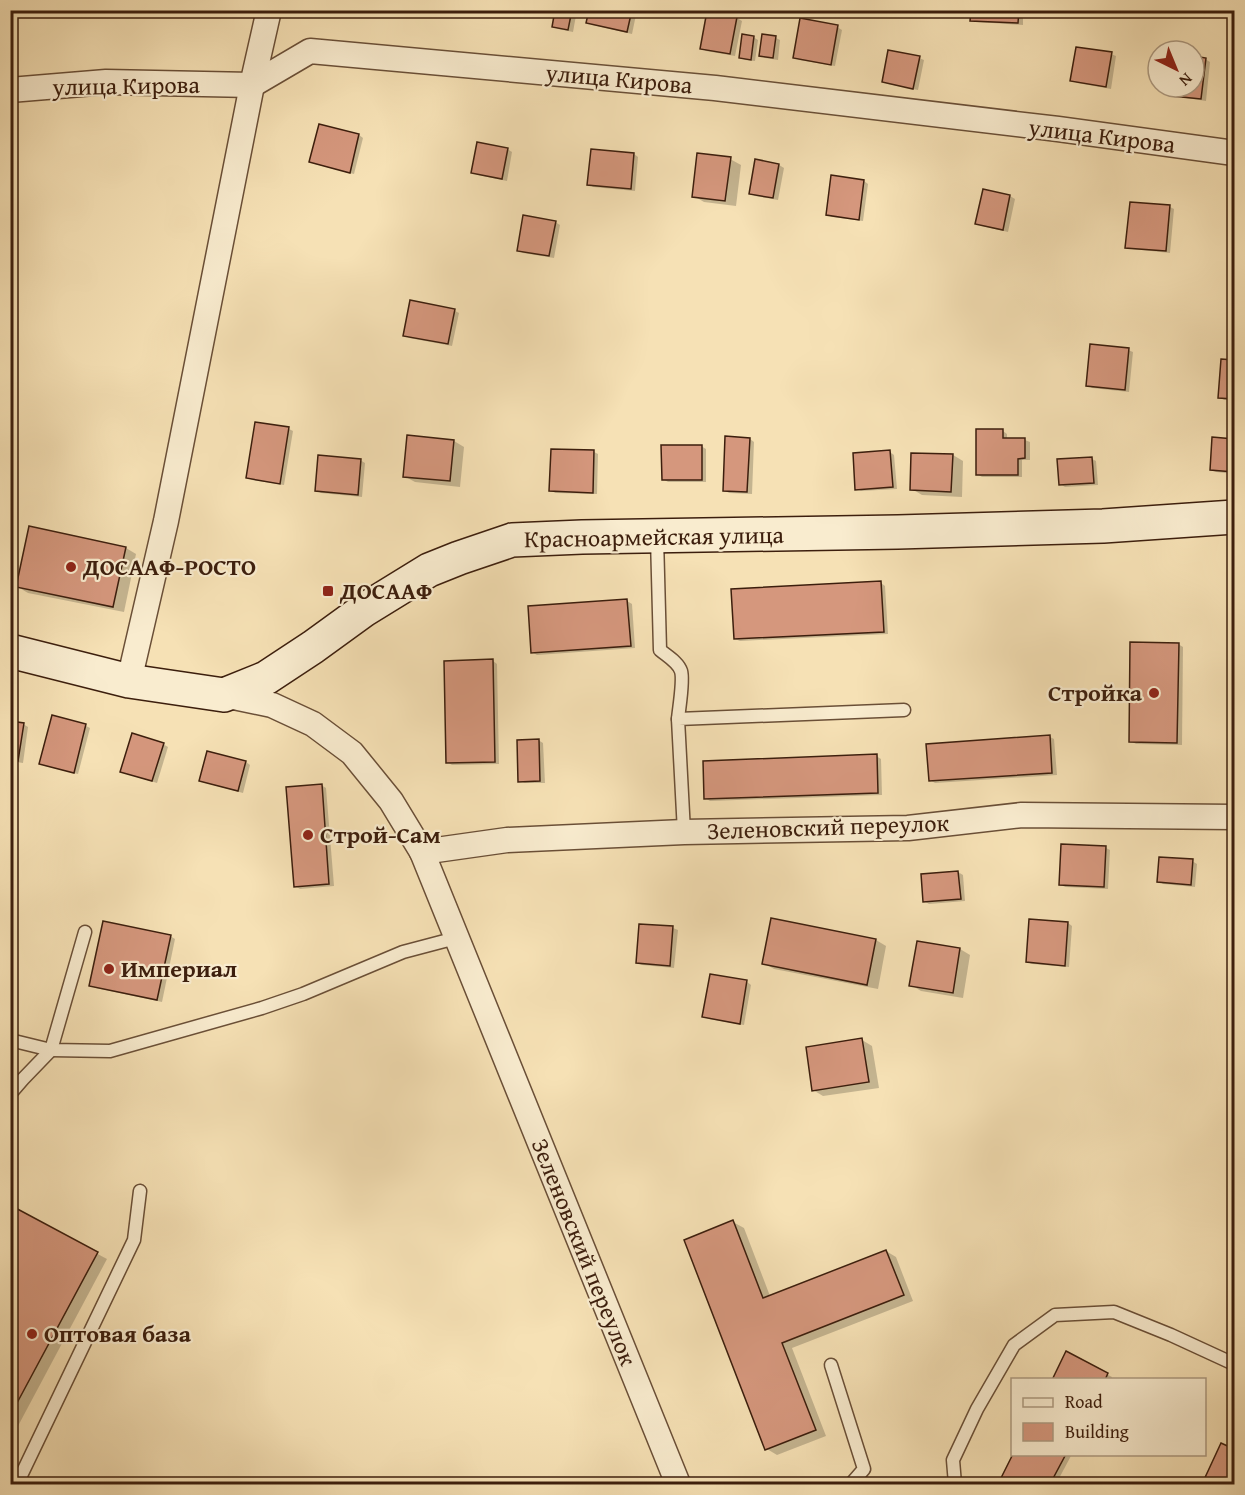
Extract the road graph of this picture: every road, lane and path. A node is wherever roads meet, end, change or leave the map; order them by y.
1 (269, 10) edge
2 (252, 85) junction
3 (10, 90) edge
4 (1234, 153) edge
5 (1234, 517) edge
6 (657, 536) junction
7 (10, 651) edge
8 (129, 681) junction
9 (224, 695) junction
10 (904, 710) dead end
11 (678, 719) junction
12 (1234, 817) edge
13 (684, 832) junction
14 (423, 852) junction
15 (85, 932) dead end
16 (456, 938) junction
17 (10, 1040) edge
18 (51, 1050) junction
19 (10, 1094) edge
20 (140, 1191) dead end
21 (1234, 1364) edge
22 (831, 1365) dead end
23 (18, 1485) edge
24 (678, 1485) edge
25 (851, 1485) edge
26 (955, 1485) edge

1 - 2 street
2 - 3 street, улица Кирова
2 - 4 street, улица Кирова
2 - 8 street
5 - 6 street, Красноармейская улица
6 - 9 street, Красноармейская улица
6 - 11 lane
7 - 8 street
8 - 9 street
9 - 14 street, Зеленовский переулок
10 - 11 lane
11 - 13 lane
12 - 13 street, Зеленовский переулок
13 - 14 street, Зеленовский переулок
14 - 16 street, Зеленовский переулок
15 - 18 lane
16 - 18 lane
16 - 24 street, Зеленовский переулок
17 - 18 lane
18 - 19 lane
20 - 23 lane
21 - 26 lane
22 - 25 lane

